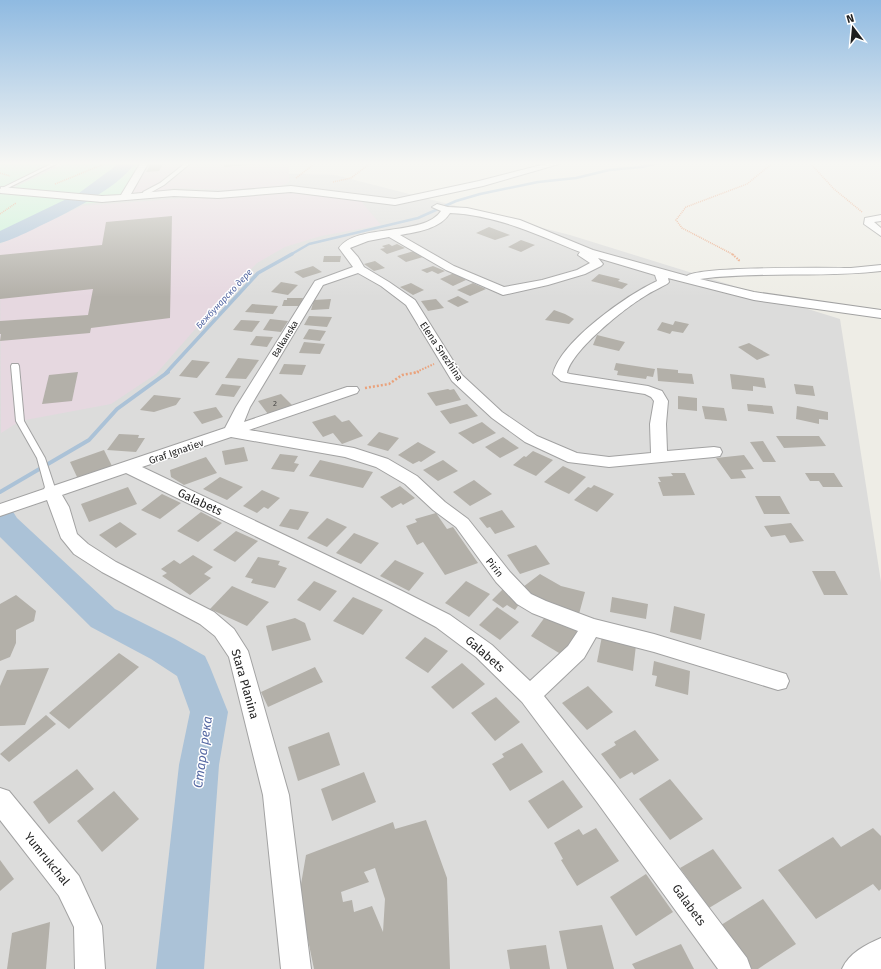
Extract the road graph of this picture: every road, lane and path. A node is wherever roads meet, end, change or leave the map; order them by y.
1 (390, 207) edge
2 (686, 207) edge
3 (856, 207) edge
4 (442, 208) junction
5 (877, 218) edge
6 (390, 233) junction
7 (881, 233) edge
8 (575, 248) junction
9 (359, 268) junction
10 (881, 268) edge
11 (660, 273) junction
12 (722, 273) junction
13 (684, 279) junction
14 (881, 314) edge
15 (445, 360) junction
16 (15, 366) dead end
17 (352, 390) joint
18 (231, 432) junction
19 (714, 452) dead end
20 (659, 458) junction
21 (128, 468) junction
22 (51, 491) junction
23 (0, 510) edge
24 (591, 628) junction
25 (778, 681) dead end
26 (530, 695) junction
27 (0, 800) edge
28 (881, 953) edge
29 (90, 969) edge
30 (296, 969) edge
31 (736, 969) edge
32 (857, 969) edge

1 - 4 street
2 - 12 path
3 - 5 path
4 - 6 street
4 - 8 street
5 - 7 street
6 - 8 street
6 - 9 street, Elena Snezhina
8 - 11 street
9 - 15 street, Elena Snezhina
9 - 18 street, Balkanska
10 - 12 street
11 - 13 street
11 - 20 street
12 - 13 street
13 - 14 street
15 - 17 path
15 - 20 street, Elena Snezhina
16 - 22 lane
17 - 18 street, Graf Ignatiev
18 - 21 street, Graf Ignatiev
18 - 24 street, Pirin
19 - 20 street, Elena Snezhina
21 - 22 street, Graf Ignatiev
21 - 26 street, Galabets
22 - 23 street, Graf Ignatiev
22 - 30 street, Stara Planina
24 - 25 street, Pirin
24 - 26 street
26 - 31 street, Galabets
27 - 29 street, Yumrukchal
28 - 32 street

